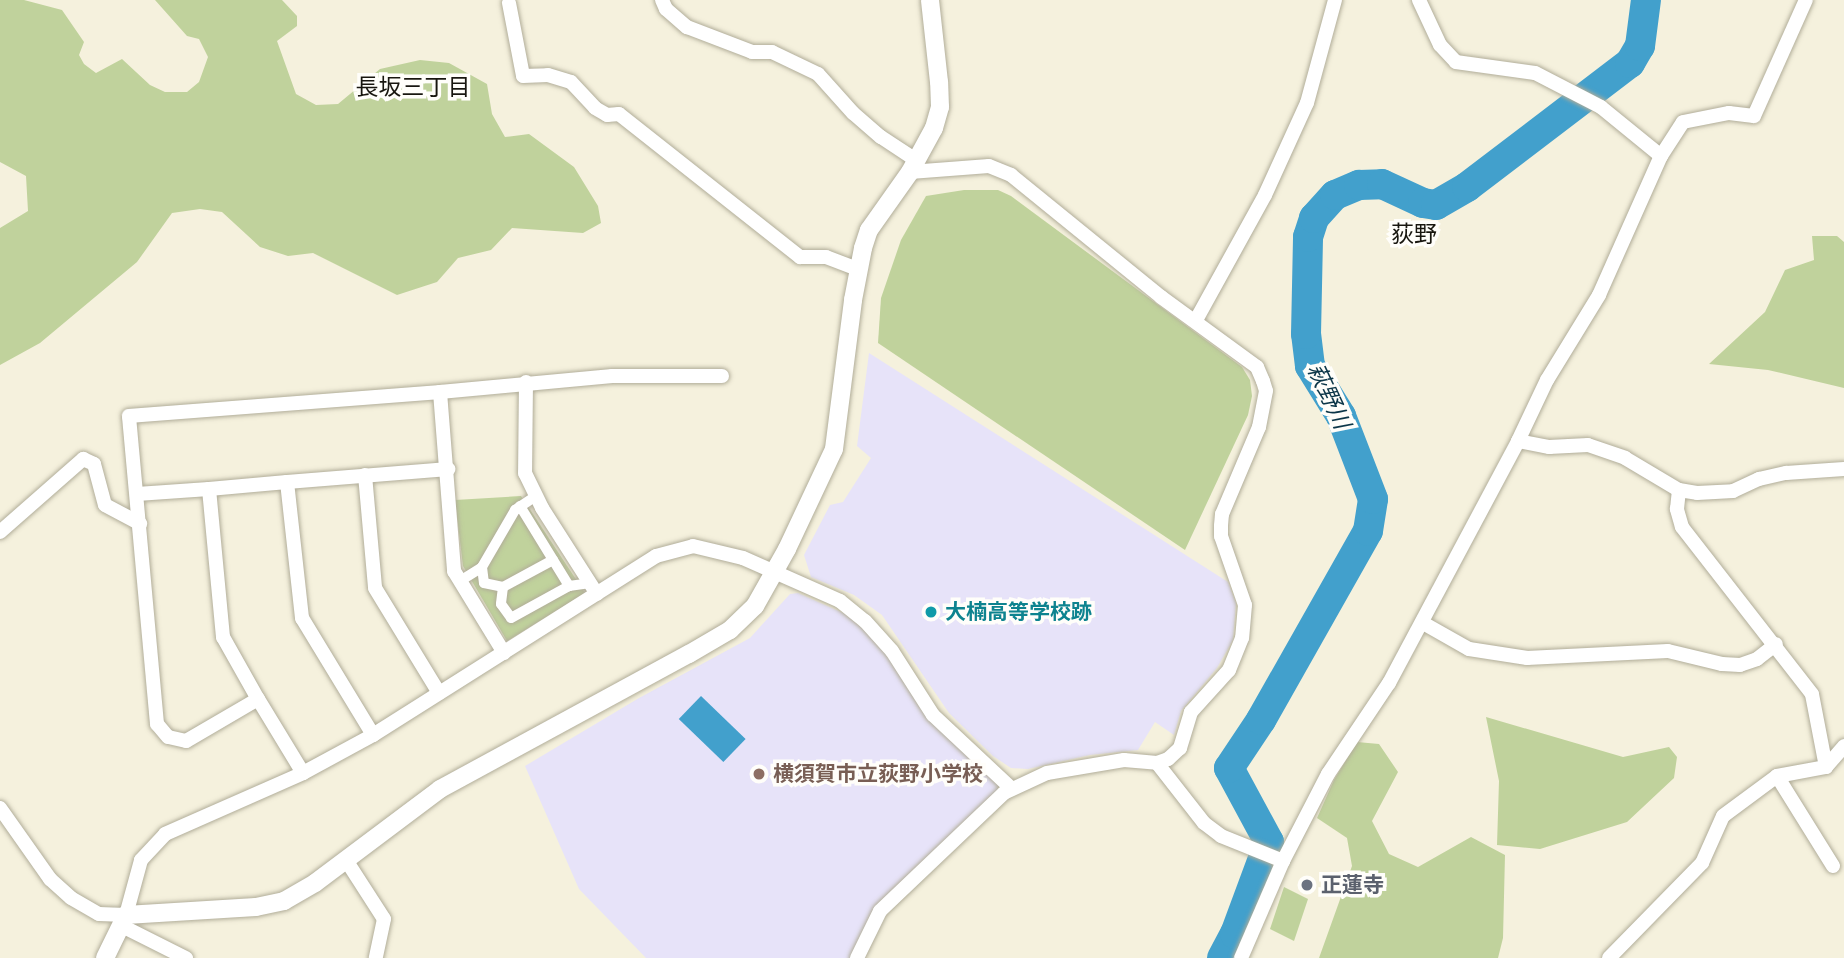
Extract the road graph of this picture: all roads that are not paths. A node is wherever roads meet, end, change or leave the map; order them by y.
1 (662, 0) edge
2 (930, 0) edge
3 (1335, 0) edge
4 (1419, 0) edge
5 (1806, 0) edge
6 (509, 3) dead end
7 (1661, 156) junction
8 (913, 166) junction
9 (857, 269) junction
10 (1196, 320) junction
11 (722, 376) dead end
12 (526, 382) junction
13 (440, 392) junction
14 (1518, 441) junction
15 (448, 469) junction
16 (1844, 469) edge
17 (365, 475) junction
18 (287, 482) junction
19 (209, 489) junction
20 (1679, 489) junction
21 (137, 494) junction
22 (536, 496) junction
23 (520, 506) junction
24 (140, 524) junction
25 (0, 532) edge
26 (553, 560) junction
27 (482, 567) junction
28 (774, 574) junction
29 (460, 581) junction
30 (569, 586) junction
31 (503, 587) junction
32 (593, 588) junction
33 (1423, 622) junction
34 (1776, 644) junction
35 (504, 653) junction
36 (439, 693) junction
37 (258, 699) junction
38 (373, 734) junction
39 (1844, 746) edge
40 (1157, 763) junction
41 (1826, 767) junction
42 (303, 773) junction
43 (1777, 776) junction
44 (1012, 789) junction
45 (0, 808) edge
46 (346, 860) junction
47 (1283, 861) junction
48 (1833, 866) dead end
49 (123, 920) junction
50 (105, 958) edge
51 (186, 958) edge
52 (376, 958) edge
53 (857, 958) edge
54 (1241, 958) edge
55 (1609, 958) edge

1 - 8 street
2 - 8 street
3 - 10 street
4 - 7 street
5 - 7 street
6 - 9 street
7 - 14 street
8 - 9 street
8 - 10 street
9 - 28 street
10 - 40 street
11 - 12 street
12 - 13 street
12 - 22 street
13 - 15 street
13 - 21 street
14 - 20 street
14 - 33 street
15 - 17 street
15 - 29 street
16 - 20 street
17 - 18 street
17 - 36 street
18 - 19 street
18 - 38 street
19 - 21 street
19 - 37 street
20 - 34 street
21 - 24 street
22 - 23 street
22 - 32 street
23 - 26 street
23 - 27 street
24 - 25 street
24 - 37 street
26 - 30 street
26 - 31 street
27 - 29 street
27 - 31 street
28 - 32 street
28 - 44 street
28 - 46 street
29 - 35 street
30 - 31 street
30 - 32 street
32 - 35 street
33 - 34 street
33 - 47 street
34 - 41 street
35 - 36 street
36 - 38 street
37 - 42 street
38 - 42 street
39 - 41 street
40 - 44 street
40 - 47 street
41 - 43 street
42 - 49 street
43 - 48 street
43 - 55 street
44 - 53 street
45 - 49 street
46 - 49 street
46 - 52 street
47 - 54 street
49 - 50 street
49 - 51 street

